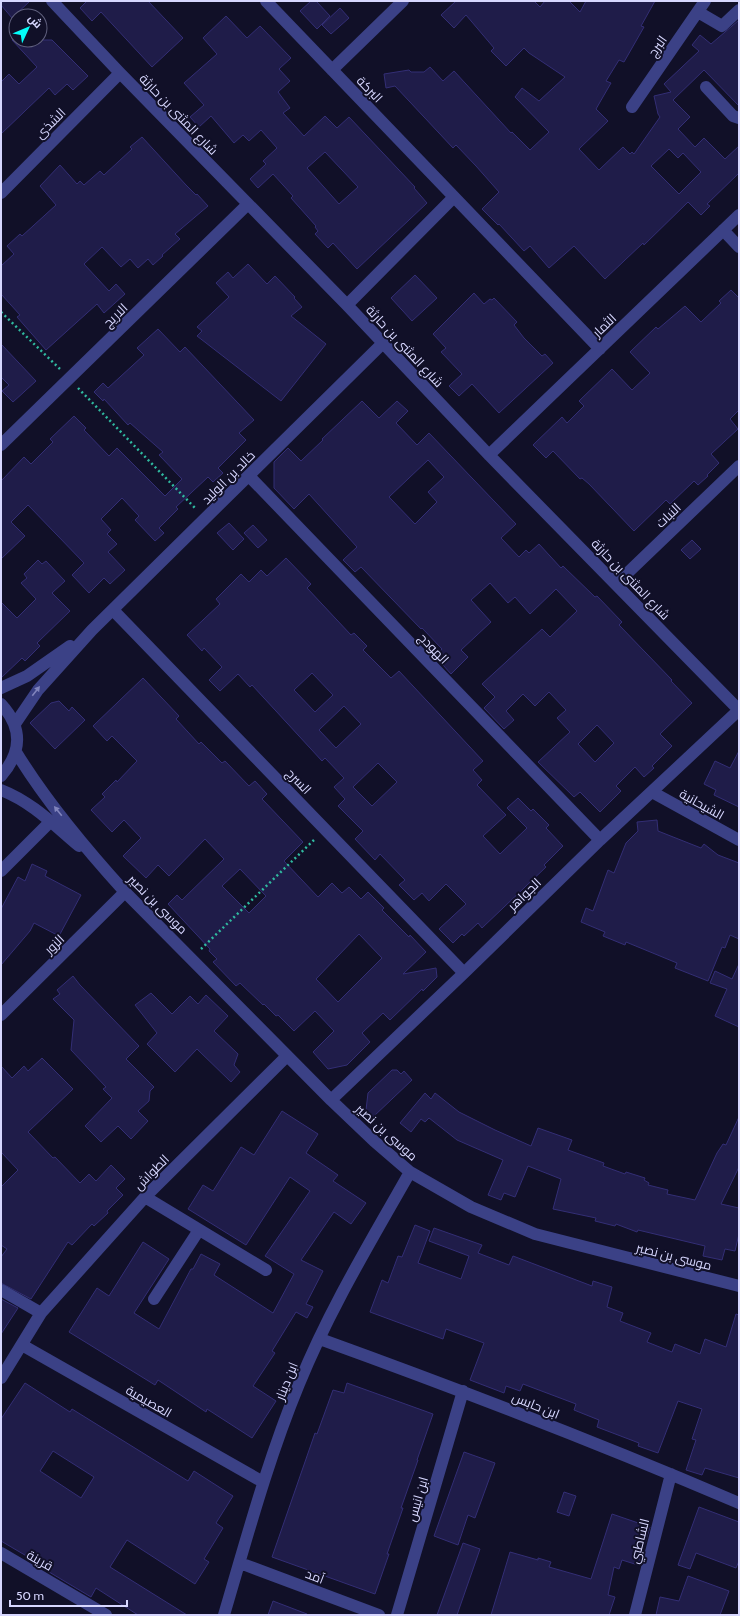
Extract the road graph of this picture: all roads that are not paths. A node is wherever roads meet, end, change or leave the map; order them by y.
1 (52, 1) edge
2 (266, 1) edge
3 (404, 1) edge
4 (705, 1) edge
5 (739, 10) edge
6 (698, 12) junction
7 (332, 70) junction
8 (120, 73) junction
9 (706, 87) dead end
10 (632, 107) dead end
11 (739, 118) edge
12 (1, 193) edge
13 (454, 197) junction
14 (248, 205) junction
15 (739, 215) edge
16 (723, 230) junction
17 (739, 247) edge
18 (347, 305) junction
19 (383, 343) junction
20 (600, 348) junction
21 (1, 445) edge
22 (489, 455) junction
23 (739, 466) edge
24 (249, 476) junction
25 (616, 584) junction
26 (113, 610) junction
27 (92, 630) junction
28 (1, 688) edge
29 (1, 704) edge
30 (739, 710) edge
31 (15, 724) junction
32 (16, 752) junction
33 (1, 776) edge
34 (1, 790) edge
35 (652, 792) junction
36 (50, 822) junction
37 (600, 840) junction
38 (739, 840) edge
39 (100, 864) junction
40 (1, 871) edge
41 (125, 892) junction
42 (464, 973) junction
43 (1, 1015) edge
44 (287, 1056) junction
45 (331, 1100) junction
46 (410, 1172) junction
47 (145, 1197) junction
48 (199, 1230) junction
49 (266, 1270) dead end
50 (739, 1286) edge
51 (1, 1290) edge
52 (154, 1299) dead end
53 (41, 1313) junction
54 (320, 1339) junction
55 (22, 1345) junction
56 (1, 1378) edge
57 (463, 1391) junction
58 (671, 1474) junction
59 (263, 1482) junction
60 (739, 1503) edge
61 (1, 1553) edge
62 (240, 1562) junction
63 (106, 1615) edge
64 (224, 1615) edge
65 (379, 1615) edge
66 (397, 1615) edge
67 (635, 1615) edge

1 - 8 street, شارع المثنى بن حارثة
2 - 7 street, البركة
3 - 7 street
4 - 6 street, البرج
5 - 6 street
6 - 10 street, البرج
7 - 13 street, البركة
8 - 12 street, الشذى
8 - 14 street, شارع المثنى بن حارثة
9 - 11 street
13 - 18 street
13 - 20 street, البركة
14 - 18 street, شارع المثنى بن حارثة
14 - 21 street, الاريج
15 - 16 street, الثمار
16 - 17 street
16 - 20 street, الثمار
18 - 19 street, شارع المثنى بن حارثة
19 - 22 street, شارع المثنى بن حارثة
19 - 24 street, خالد بن الوليد
20 - 22 street, الثمار
22 - 25 street, شارع المثنى بن حارثة
23 - 25 street, النبات
24 - 26 street, خالد بن الوليد
24 - 37 street, الهودج
25 - 30 street, شارع المثنى بن حارثة
26 - 27 street, خالد بن الوليد
26 - 42 street, السرج
27 - 28 street, خالد بن الوليد
31 -> 27 street, خالد بن الوليد
29 - 31 street
30 - 35 street, الجواهر
31 - 32 street
32 - 33 street
39 -> 32 street, موسى بن نصير
34 - 36 street, موسى بن نصير
35 - 37 street, الجواهر
35 - 38 street, الشيحانية
36 - 39 street, موسى بن نصير
36 - 40 street
37 - 42 street, الجواهر
39 - 41 street, موسى بن نصير
41 - 43 street, الزور
41 - 44 street, موسى بن نصير
42 - 45 street, الجواهر
44 - 45 street, موسى بن نصير
44 - 47 street, الطواش
45 - 46 street, موسى بن نصير
46 - 50 street, موسى بن نصير
46 - 54 street, ابن دينار
47 - 48 street
47 - 53 street, الطواش
48 - 49 street
48 - 52 street
51 - 53 street
53 - 55 street, الطواش
54 - 57 street, ابن حابس
54 - 59 street, ابن دينار
55 - 56 street, الطواش
55 - 59 street, العصيمية
57 - 58 street, ابن حابس
57 - 66 street, ابن انيس
58 - 60 street, ابن حابس
58 - 67 street, الشاطبي
59 - 62 street, ابن دينار
61 - 63 street, قرينة
62 - 64 street, ابن دينار
62 - 65 street, آمد

